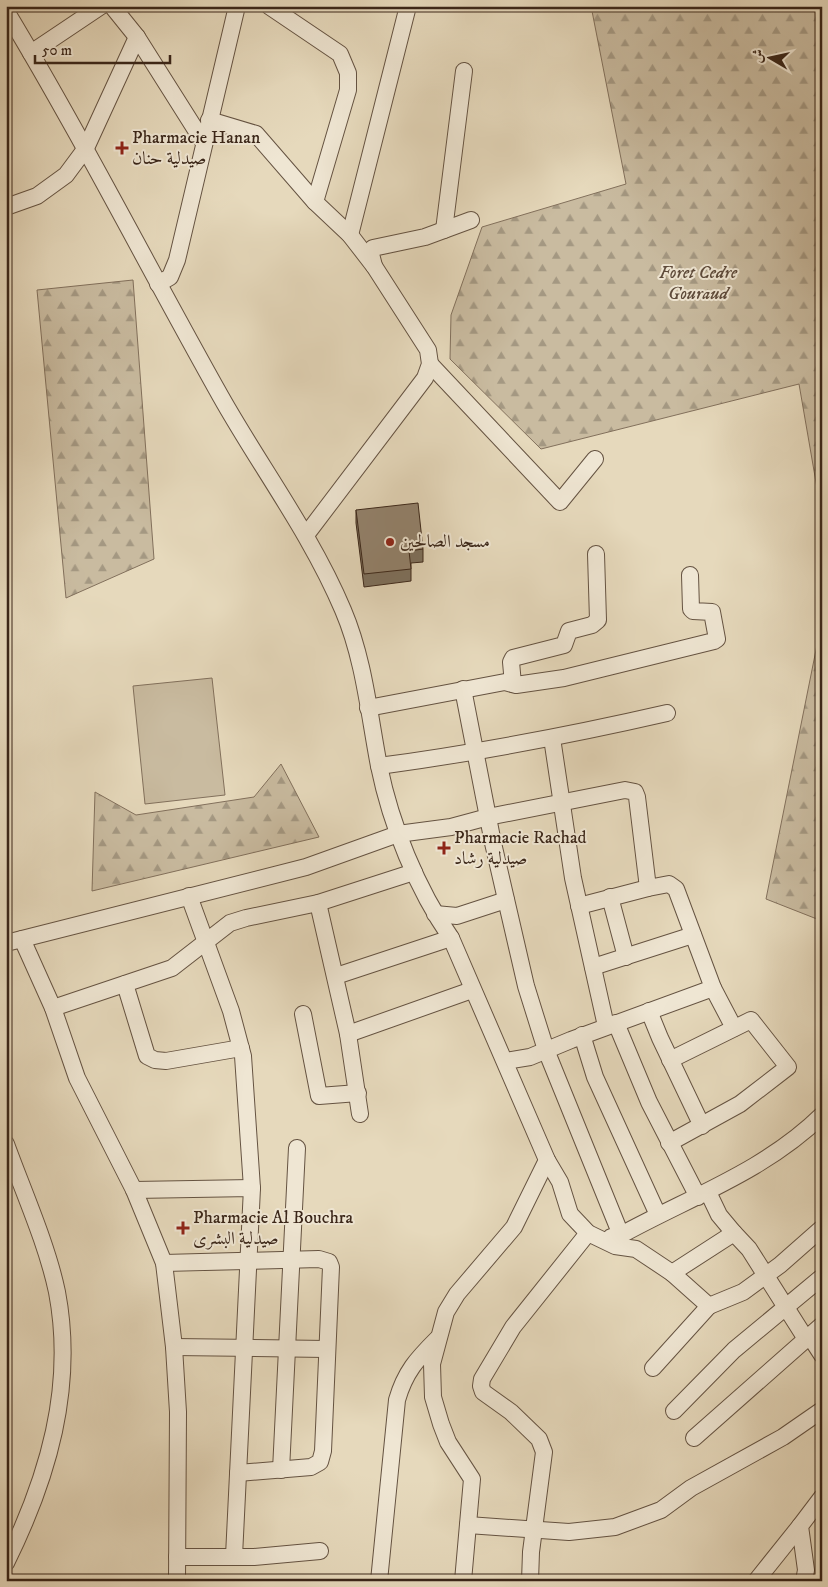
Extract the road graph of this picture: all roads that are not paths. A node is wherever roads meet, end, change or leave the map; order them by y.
1 (101, 6) edge
2 (112, 6) edge
3 (237, 6) edge
4 (269, 6) edge
5 (408, 6) edge
6 (6, 11) edge
7 (137, 37) junction
8 (31, 53) junction
9 (464, 71) dead end
10 (209, 120) junction
11 (204, 143) junction
12 (86, 148) junction
13 (315, 202) junction
14 (6, 206) edge
15 (471, 220) dead end
16 (444, 230) junction
17 (350, 235) junction
18 (374, 266) junction
19 (158, 284) junction
20 (430, 364) junction
21 (595, 459) dead end
22 (306, 535) junction
23 (596, 554) dead end
24 (690, 575) dead end
25 (514, 684) junction
26 (463, 689) junction
27 (368, 708) junction
28 (667, 713) dead end
29 (552, 738) junction
30 (474, 752) junction
31 (379, 766) junction
32 (561, 801) junction
33 (488, 817) junction
34 (398, 834) junction
35 (414, 872) junction
36 (648, 888) junction
37 (189, 896) junction
38 (610, 897) junction
39 (506, 900) junction
40 (318, 903) junction
41 (579, 906) junction
42 (434, 914) junction
43 (692, 935) junction
44 (451, 938) junction
45 (14, 941) edge
46 (206, 943) junction
47 (626, 957) junction
48 (593, 967) junction
49 (336, 976) junction
50 (125, 984) junction
51 (713, 988) junction
52 (472, 990) junction
53 (53, 1008) junction
54 (649, 1010) junction
55 (303, 1014) dead end
56 (612, 1024) junction
57 (734, 1028) junction
58 (348, 1034) junction
59 (582, 1035) junction
60 (241, 1048) junction
61 (546, 1050) junction
62 (506, 1060) junction
63 (670, 1060) junction
64 (358, 1093) junction
65 (360, 1114) dead end
66 (822, 1114) edge
67 (702, 1126) junction
68 (669, 1143) junction
69 (6, 1144) edge
70 (297, 1148) dead end
71 (547, 1160) junction
72 (252, 1188) junction
73 (134, 1190) junction
74 (703, 1194) junction
75 (658, 1215) junction
76 (734, 1233) junction
77 (621, 1235) junction
78 (594, 1236) junction
79 (819, 1236) edge
80 (291, 1259) junction
81 (249, 1260) junction
82 (164, 1263) junction
83 (672, 1273) junction
84 (766, 1276) junction
85 (822, 1277) edge
86 (709, 1306) junction
87 (786, 1307) junction
88 (812, 1333) edge
89 (437, 1339) junction
90 (174, 1347) junction
91 (244, 1348) junction
92 (287, 1348) junction
93 (327, 1349) junction
94 (822, 1355) edge
95 (653, 1368) dead end
96 (822, 1410) edge
97 (674, 1411) dead end
98 (694, 1438) dead end
99 (281, 1470) junction
100 (238, 1473) junction
101 (822, 1497) edge
102 (468, 1525) junction
103 (800, 1526) junction
104 (534, 1531) junction
105 (10, 1545) edge
106 (320, 1551) dead end
107 (234, 1556) junction
108 (177, 1557) junction
109 (6, 1563) edge
110 (177, 1581) edge
111 (379, 1581) edge
112 (463, 1581) edge
113 (530, 1581) edge
114 (756, 1581) edge
115 (804, 1581) edge

1 - 8 street
2 - 7 street
3 - 10 street
4 - 13 street
5 - 17 street
6 - 8 street
7 - 11 street
7 - 12 street
8 - 12 street
9 - 16 street
10 - 11 street
10 - 13 street
11 - 19 street
12 - 14 street
12 - 19 street
13 - 17 street
15 - 16 street
16 - 18 street
17 - 18 street
18 - 20 street
19 - 22 street
20 - 21 street
20 - 22 street
22 - 27 street
23 - 25 street
24 - 25 street
25 - 26 street
26 - 27 street
26 - 30 street
27 - 31 street
28 - 29 street
29 - 30 street
29 - 32 street
30 - 31 street
30 - 33 street
31 - 34 street
32 - 33 street
32 - 36 street
32 - 41 street
33 - 34 street
33 - 39 street
34 - 35 street
34 - 37 street
35 - 40 street
35 - 42 street
36 - 38 street
36 - 43 street
37 - 45 street
37 - 46 street
38 - 41 street
38 - 47 street
39 - 42 street
39 - 61 street
40 - 46 street
40 - 49 street
41 - 48 street
42 - 44 street
43 - 47 street
43 - 51 street
44 - 49 street
44 - 52 street
45 - 53 street
46 - 50 street
46 - 60 street
47 - 48 street
48 - 56 street
49 - 58 street
50 - 53 street
50 - 60 street
51 - 54 street
51 - 57 street
52 - 58 street
52 - 62 street
53 - 73 street
54 - 56 street
54 - 63 street
55 - 64 street
56 - 59 street
56 - 68 street
57 - 63 street
57 - 67 street
58 - 64 street
59 - 61 street
59 - 75 street
60 - 72 street
61 - 62 street
61 - 77 street
62 - 71 street
63 - 67 street
64 - 65 street
66 - 74 street
67 - 68 street
68 - 74 street
69 - 105 street
70 - 80 street
71 - 78 street
71 - 89 street
72 - 73 street
72 - 81 street
73 - 82 street
74 - 75 street
74 - 76 street
75 - 77 street
76 - 83 street
76 - 84 street
77 - 78 street
78 - 83 street
78 - 104 street
79 - 84 street
80 - 81 street
80 - 92 street
80 - 93 street
81 - 82 street
81 - 91 street
82 - 90 street
83 - 86 street
84 - 86 street
84 - 87 street
85 - 87 street
86 - 95 street
87 - 88 street
87 - 97 street
88 - 94 street
88 - 98 street
89 - 102 street
89 - 111 street
90 - 91 street
90 - 108 street
91 - 92 street
91 - 100 street
92 - 93 street
92 - 99 street
93 - 99 street
96 - 104 street
99 - 100 street
100 - 107 street
101 - 103 street
102 - 104 street
102 - 112 street
103 - 114 street
103 - 115 street
104 - 113 street
105 - 109 street
106 - 107 street
107 - 108 street
108 - 110 street

